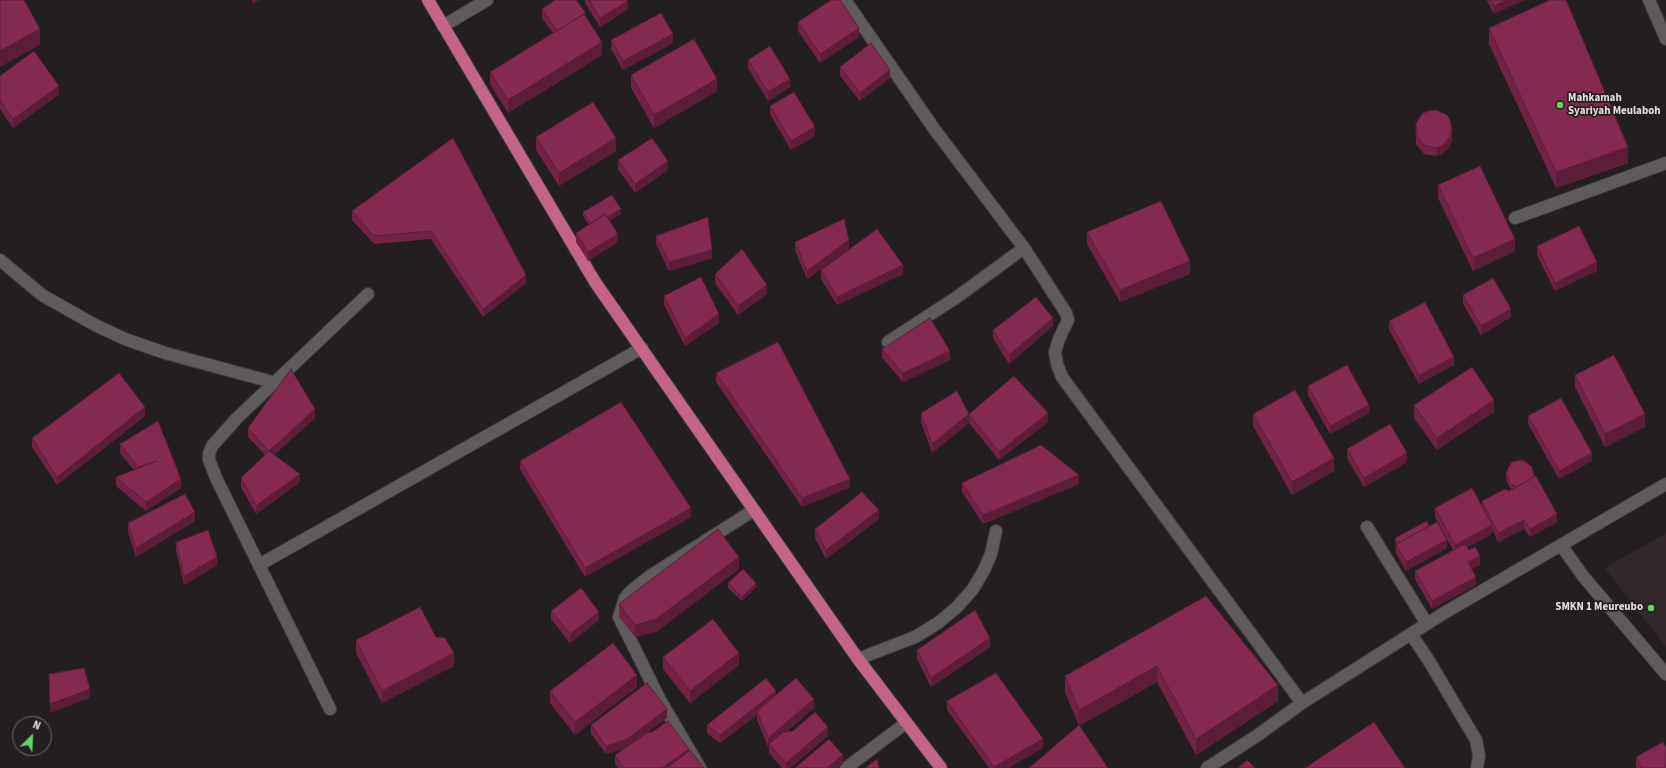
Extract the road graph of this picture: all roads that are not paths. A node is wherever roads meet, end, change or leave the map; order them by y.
1 (428, 0) edge
2 (487, 0) edge
3 (845, 0) edge
4 (1649, 0) edge
5 (444, 26) junction
6 (1666, 39) edge
7 (1666, 164) edge
8 (1515, 218) dead end
9 (1024, 248) junction
10 (0, 260) edge
11 (368, 294) dead end
12 (888, 342) dead end
13 (642, 348) junction
14 (276, 383) junction
15 (1666, 484) edge
16 (754, 510) junction
17 (1368, 527) dead end
18 (996, 531) dead end
19 (1563, 549) junction
20 (259, 565) junction
21 (1427, 624) junction
22 (1414, 638) junction
23 (858, 659) junction
24 (1666, 674) edge
25 (1302, 703) junction
26 (330, 709) dead end
27 (906, 723) junction
28 (700, 768) edge
29 (846, 768) edge
30 (941, 768) edge
31 (1207, 768) edge
32 (1477, 768) edge

1 - 5 highway
2 - 5 street
3 - 9 street
4 - 6 street
5 - 13 highway
7 - 8 street
9 - 12 street
9 - 25 street
10 - 14 street
11 - 14 street
13 - 16 highway
13 - 20 street
14 - 20 street
15 - 19 street
16 - 23 highway
16 - 28 street
17 - 21 street
18 - 23 street
19 - 21 street
19 - 24 street
20 - 26 street
21 - 22 street
22 - 25 street
22 - 32 street
23 - 27 highway
25 - 31 street
27 - 29 street
27 - 30 highway

